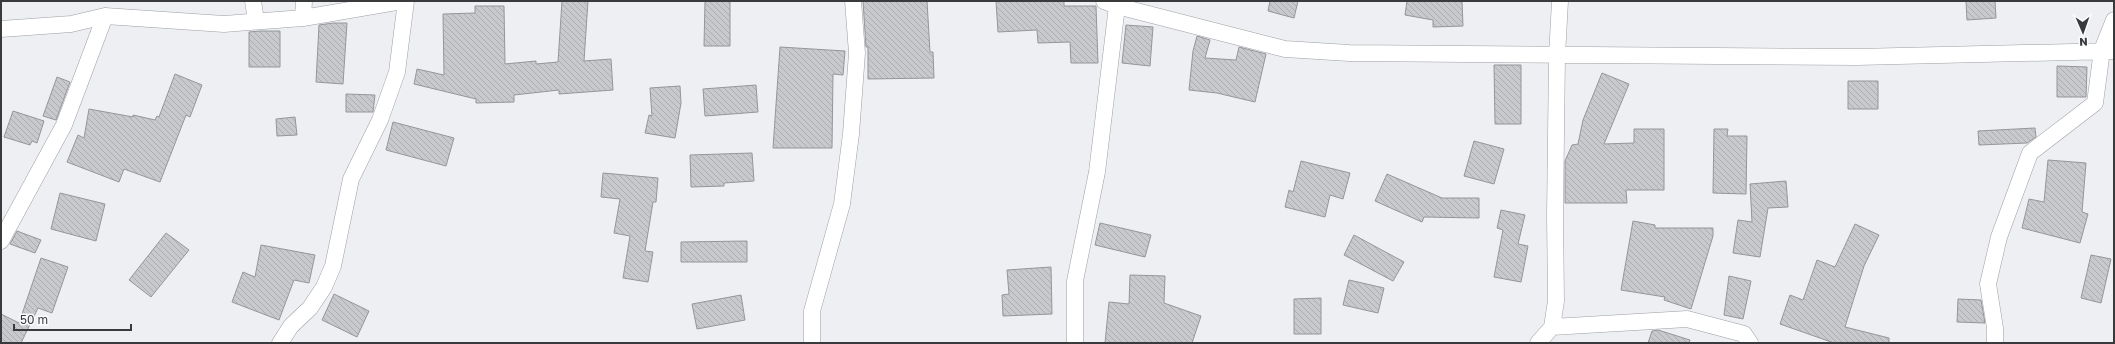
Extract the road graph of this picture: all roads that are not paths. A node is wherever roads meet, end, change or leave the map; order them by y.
1 (253, 1) edge
2 (304, 1) edge
3 (402, 1) edge
4 (406, 1) edge
5 (853, 1) edge
6 (1560, 1) edge
7 (1111, 4) edge
8 (105, 16) junction
9 (304, 18) junction
10 (2114, 20) edge
11 (256, 21) junction
12 (1, 29) edge
13 (2108, 51) edge
14 (1557, 56) junction
15 (1, 240) edge
16 (1552, 327) junction
17 (280, 343) edge
18 (812, 343) edge
19 (1075, 343) edge
20 (1538, 343) edge
21 (1750, 343) edge
22 (1995, 343) edge

1 - 11 street
2 - 9 street
3 - 9 street
4 - 17 street
5 - 18 street
6 - 14 street
7 - 14 street
7 - 19 street
8 - 11 street
8 - 12 street
8 - 15 street
9 - 11 street
10 - 13 street
13 - 14 street
13 - 22 street
14 - 16 street
16 - 20 street
16 - 21 street

